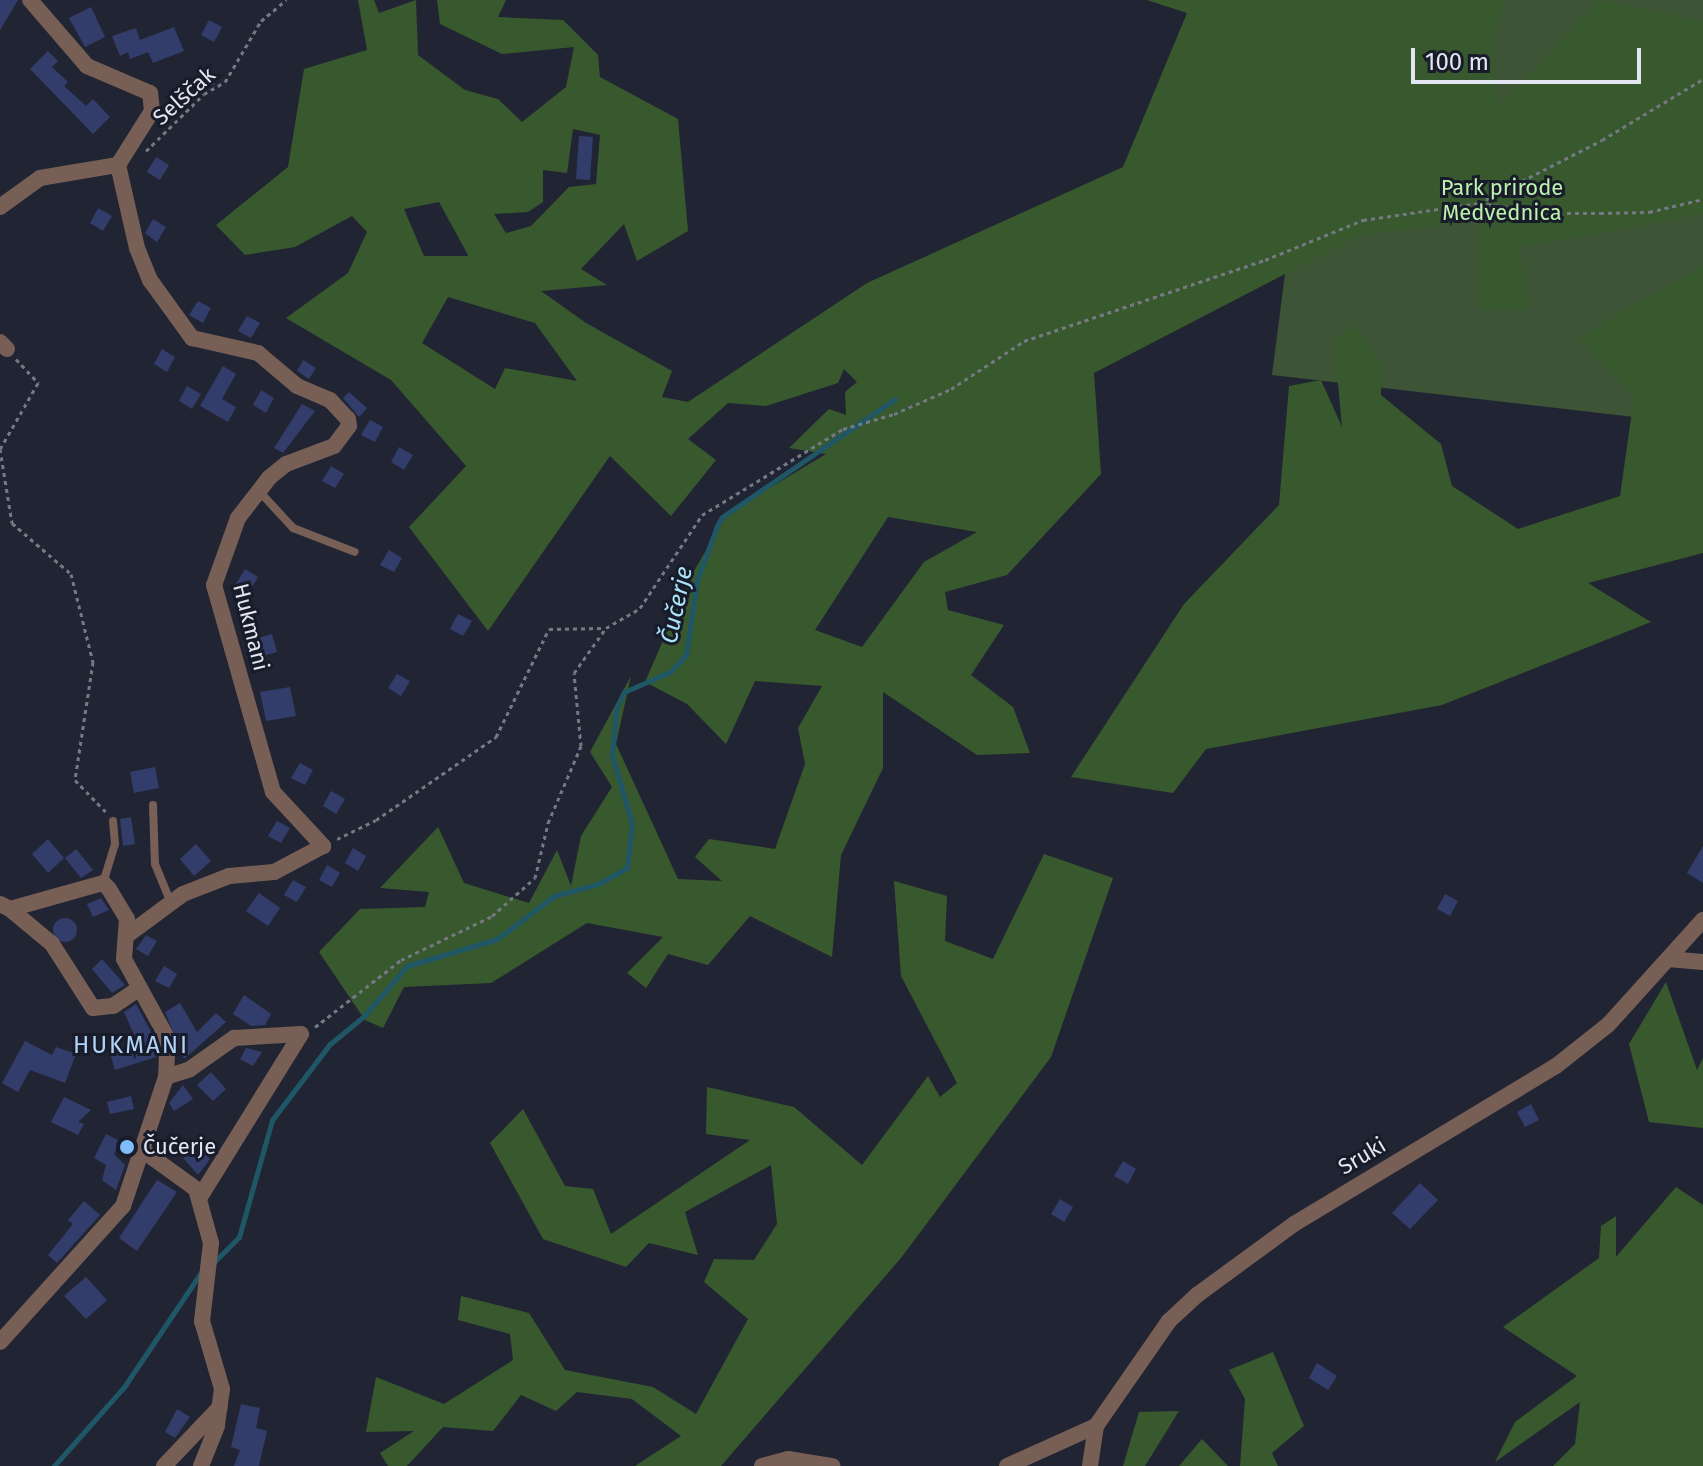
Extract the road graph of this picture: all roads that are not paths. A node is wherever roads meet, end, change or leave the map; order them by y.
1 (30, 0) edge
2 (118, 165) junction
3 (0, 207) edge
4 (259, 491) junction
5 (355, 552) dead end
6 (153, 805) dead end
7 (113, 821) road end
8 (103, 883) junction
9 (171, 903) junction
10 (5, 906) edge
11 (1703, 920) edge
12 (129, 934) junction
13 (1668, 959) junction
14 (1703, 962) edge
15 (140, 988) junction
16 (166, 1077) junction
17 (142, 1150) junction
18 (200, 1197) junction
19 (0, 1342) edge
20 (220, 1407) junction
21 (1096, 1426) junction
22 (208, 1461) edge
23 (164, 1466) edge
24 (762, 1466) edge
25 (832, 1466) edge
26 (1007, 1466) edge
27 (1090, 1466) edge

1 - 2 street
2 - 3 street
2 - 4 street, Hukmani
4 - 5 lane
4 - 9 street, Hukmani
6 - 9 lane
7 - 8 lane
8 - 10 street
8 - 12 street
9 - 12 street
10 - 15 street
11 - 13 street, Sruki
12 - 15 street
13 - 14 street
13 - 21 street, Sruki
15 - 16 street
16 - 17 street
16 - 18 street
17 - 18 street
17 - 19 street
18 - 20 street
20 - 22 street
20 - 23 street
21 - 26 street
21 - 27 street, Sruki
24 - 25 street

